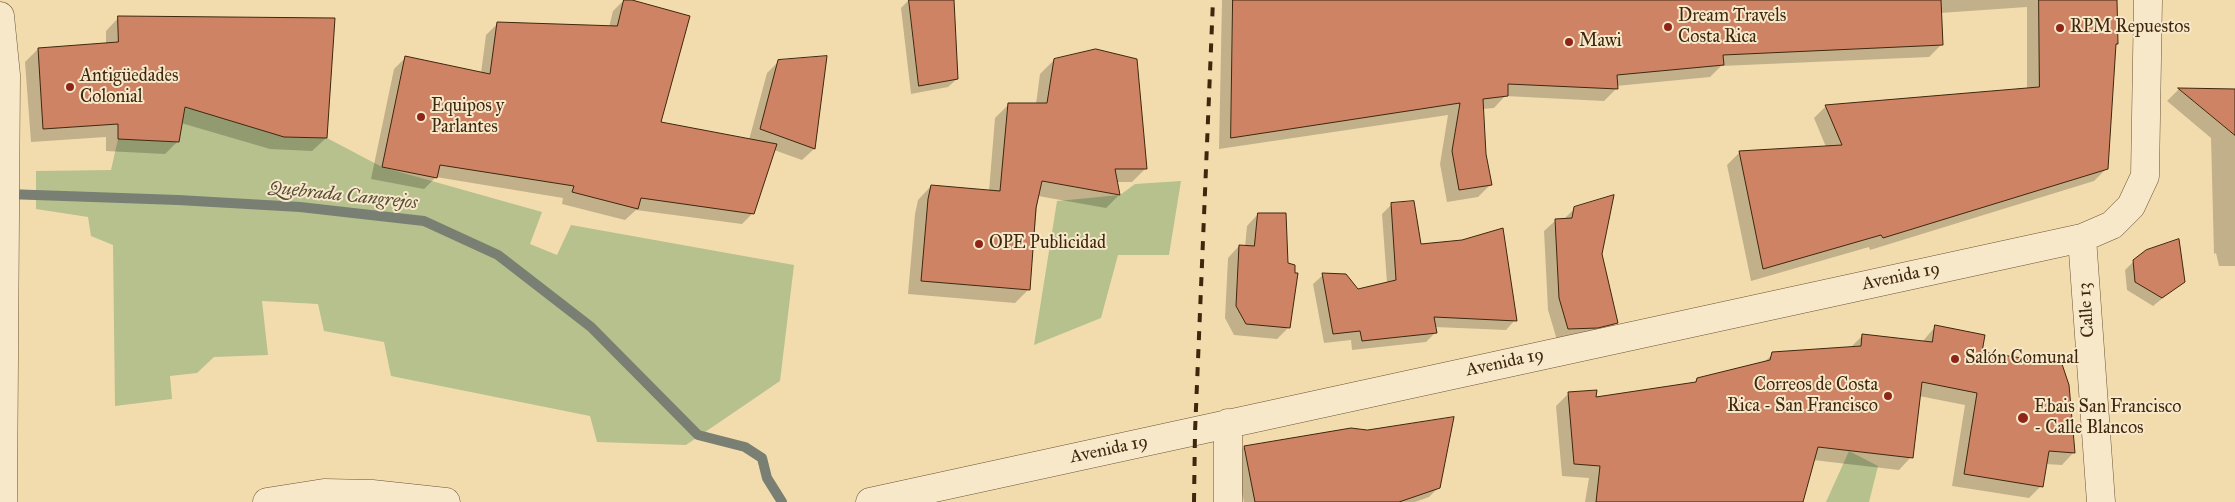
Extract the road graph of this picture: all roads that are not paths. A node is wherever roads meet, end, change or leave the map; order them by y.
1 (2148, 0) edge
2 (0, 16) edge
3 (2082, 238) junction
4 (1228, 423) junction
5 (3, 502) edge
6 (267, 502) edge
7 (446, 502) edge
8 (870, 502) edge
9 (1228, 502) edge
10 (2101, 502) edge

1 - 3 street, Avenida 19
2 - 5 street
3 - 4 street, Avenida 19
3 - 10 street, Calle 13
4 - 8 street, Avenida 19
4 - 9 street
6 - 7 street

